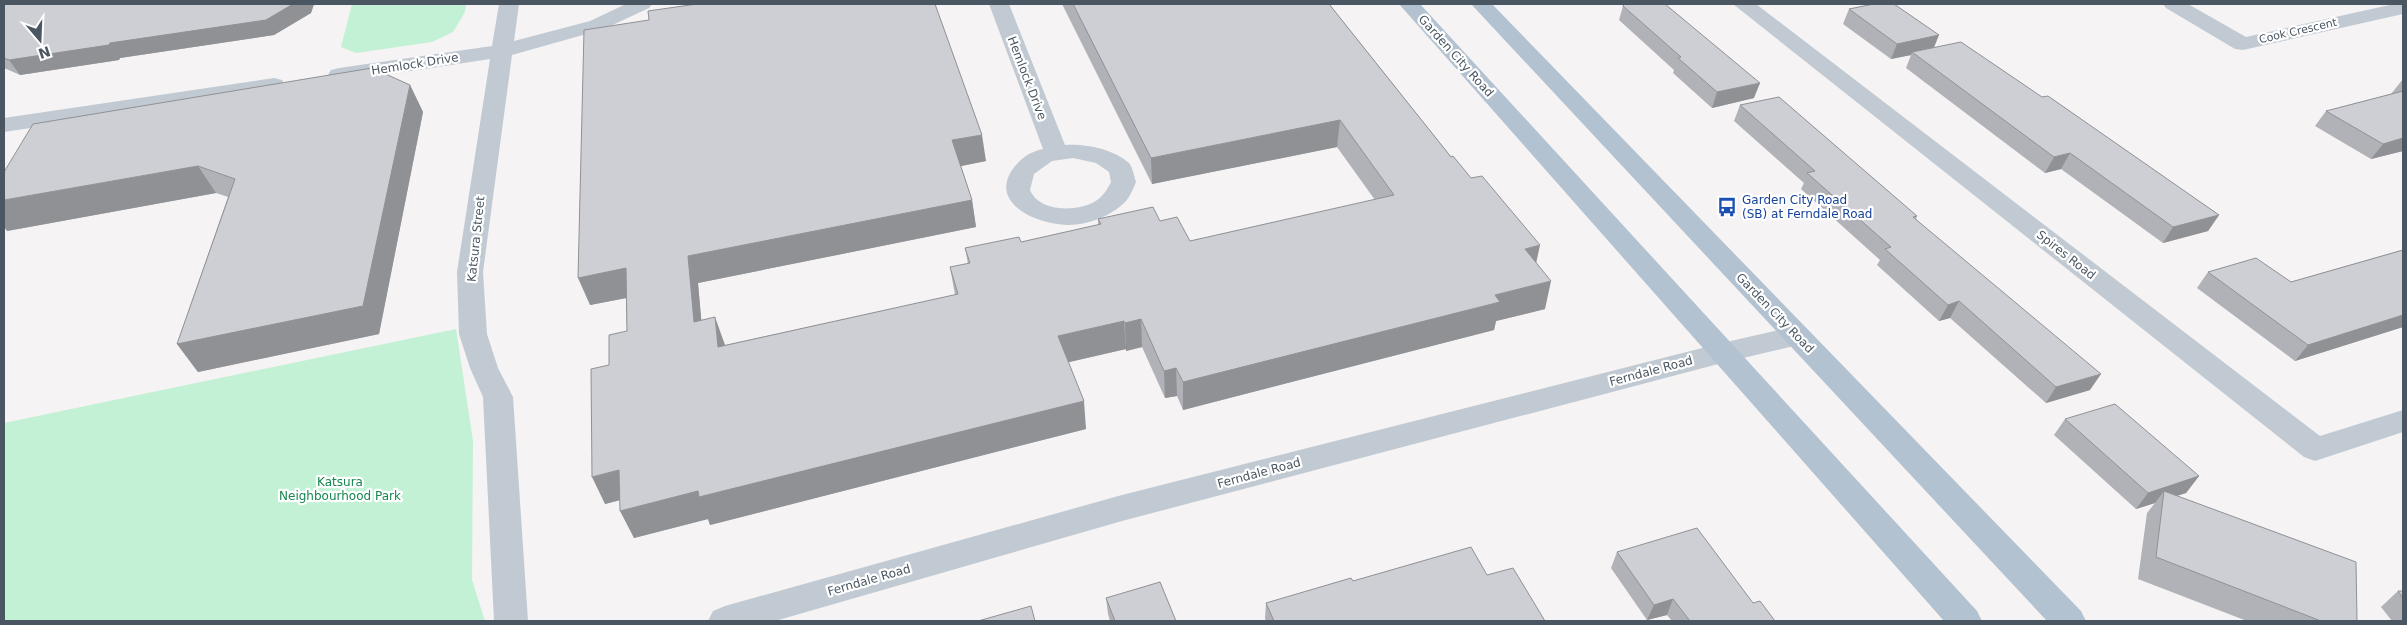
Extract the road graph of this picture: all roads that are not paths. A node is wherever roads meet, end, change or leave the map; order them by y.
1 (508, 4) edge
2 (642, 4) edge
3 (999, 4) edge
4 (1409, 4) edge
5 (1481, 4) edge
6 (1743, 4) edge
7 (2173, 4) edge
8 (2403, 8) edge
9 (502, 51) junction
10 (4, 125) edge
11 (1056, 153) dead end
12 (1797, 336) junction
13 (1722, 353) junction
14 (2403, 421) edge
15 (511, 621) edge
16 (725, 621) edge
17 (1965, 621) edge
18 (2068, 621) edge

1 - 9 street, Katsura Street
2 - 9 street, Hemlock Drive
3 - 11 street, Hemlock Drive
4 - 13 main road, Garden City Road
5 - 12 main road, Garden City Road
6 - 14 street, Spires Road
7 - 8 street, Cook Crescent
9 - 10 street, Hemlock Drive
9 - 15 street, Katsura Street
12 - 13 street, Ferndale Road
12 - 18 main road, Garden City Road
13 - 16 street, Ferndale Road
13 - 17 main road, Garden City Road

